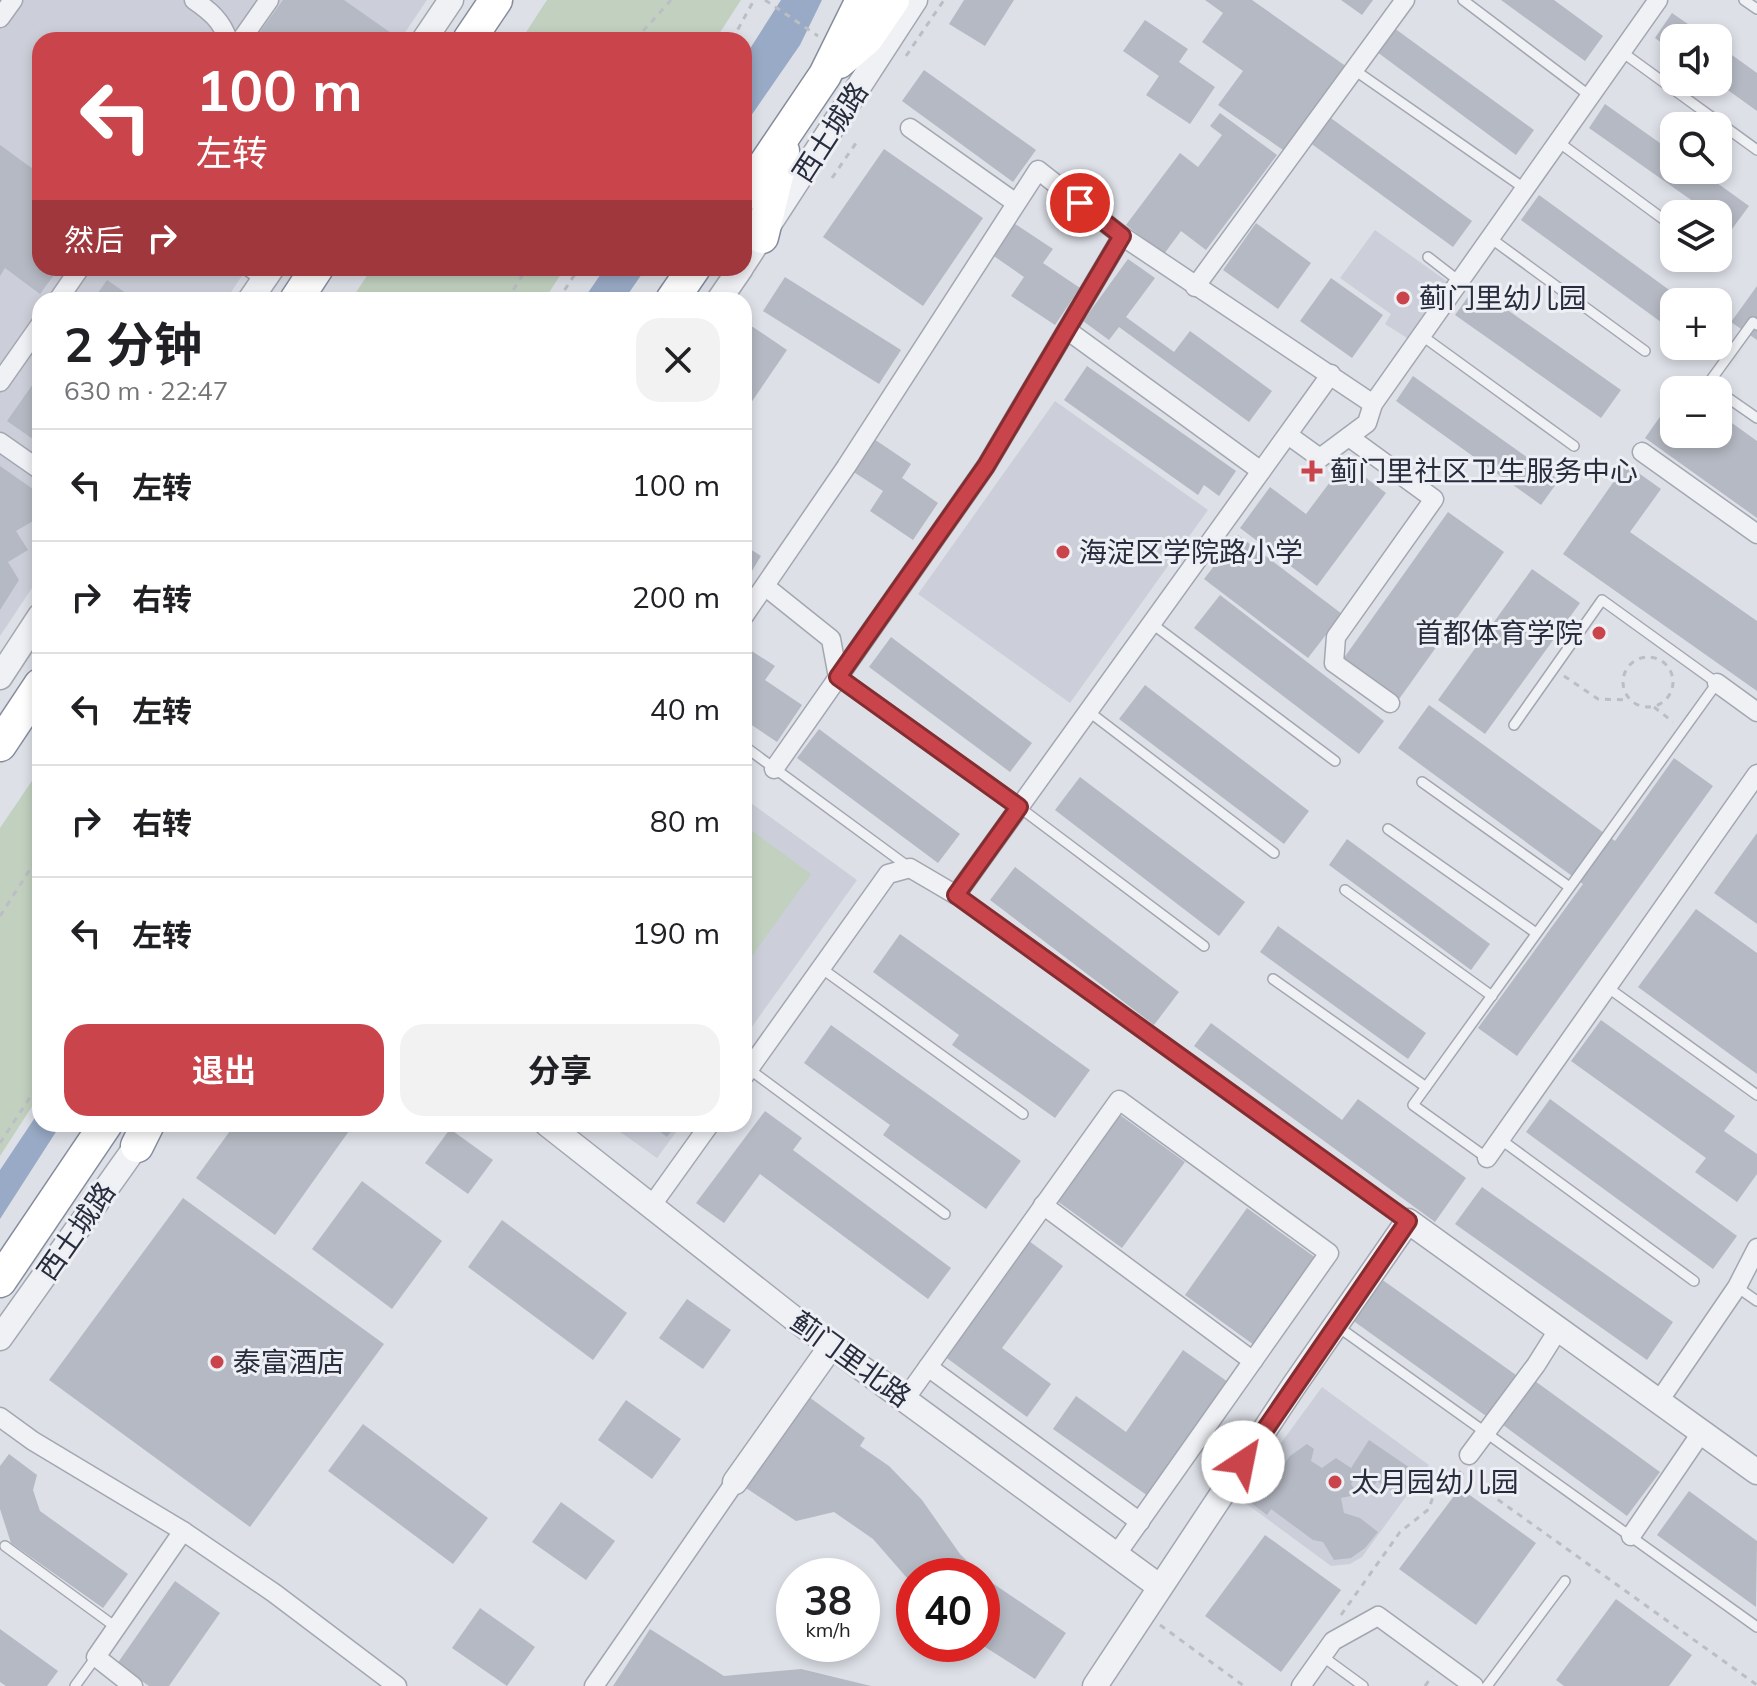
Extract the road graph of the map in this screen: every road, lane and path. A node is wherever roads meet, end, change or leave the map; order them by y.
1 (13, 0) edge
2 (194, 0) edge
3 (269, 0) edge
4 (451, 0) edge
5 (496, 0) edge
6 (671, 0) edge
7 (754, 0) edge
8 (765, 0) edge
9 (862, 0) edge
10 (893, 0) edge
11 (915, 0) edge
12 (1405, 0) edge
13 (1463, 0) edge
14 (1744, 0) edge
15 (1654, 1) edge
16 (1757, 9) edge
17 (0, 18) edge
18 (226, 32) edge
19 (247, 32) edge
20 (429, 32) edge
21 (474, 32) edge
22 (642, 32) edge
23 (736, 32) edge
24 (812, 33) dead end
25 (1622, 52) junction
26 (1353, 69) junction
27 (825, 75) junction
28 (1590, 96) junction
29 (910, 128) dead end
30 (789, 129) junction
31 (851, 139) dead end
32 (1557, 141) junction
33 (1757, 150) edge
34 (832, 178) dead end
35 (752, 183) edge
36 (1524, 188) junction
37 (1016, 203) junction
38 (1660, 217) edge
39 (1122, 236) junction
40 (1489, 237) junction
41 (752, 246) edge
42 (752, 251) edge
43 (1428, 257) dead end
44 (1459, 281) junction
45 (1195, 287) junction
46 (1757, 325) edge
47 (1067, 330) junction
48 (32, 334) edge
49 (1421, 335) junction
50 (1645, 351) dead end
51 (6, 362) edge
52 (1331, 374) junction
53 (1714, 376) edge
54 (0, 382) edge
55 (1732, 401) edge
56 (1373, 404) junction
57 (1757, 418) edge
58 (1288, 435) junction
59 (1349, 437) junction
60 (0, 442) edge
61 (1574, 446) dead end
62 (1642, 452) dead end
63 (32, 464) edge
64 (1261, 471) junction
65 (1757, 534) edge
66 (766, 587) junction
67 (752, 605) edge
68 (1151, 623) junction
69 (32, 628) edge
70 (1554, 669) junction
71 (0, 677) edge
72 (838, 677) junction
73 (1717, 683) junction
74 (32, 697) edge
75 (1629, 700) junction
76 (1390, 703) dead end
77 (1654, 707) junction
78 (1088, 711) junction
79 (1757, 712) edge
80 (1514, 725) dead end
81 (1683, 729) junction
82 (0, 745) edge
83 (752, 752) edge
84 (1335, 761) dead end
85 (774, 769) junction
86 (1757, 774) edge
87 (1422, 782) dead end
88 (1019, 807) junction
89 (1388, 829) dead end
90 (1274, 853) dead end
91 (32, 866) edge
92 (910, 868) junction
93 (1568, 886) junction
94 (1345, 890) dead end
95 (956, 895) junction
96 (0, 916) edge
97 (1536, 933) junction
98 (1204, 946) dead end
99 (821, 968) junction
100 (1273, 979) dead end
101 (1607, 987) junction
102 (1492, 996) junction
103 (752, 1064) edge
104 (752, 1076) edge
105 (1426, 1087) junction
106 (32, 1094) edge
107 (1757, 1095) edge
108 (1023, 1114) dead end
109 (101, 1132) edge
110 (145, 1132) edge
111 (557, 1132) edge
112 (704, 1132) edge
113 (1500, 1139) junction
114 (0, 1143) edge
115 (1487, 1158) joint
116 (652, 1205) junction
117 (1043, 1205) junction
118 (945, 1214) dead end
119 (1408, 1221) junction
120 (1757, 1248) edge
121 (0, 1281) edge
122 (1694, 1281) dead end
123 (1737, 1287) junction
124 (1757, 1301) edge
125 (1336, 1325) junction
126 (1558, 1330) junction
127 (0, 1338) edge
128 (832, 1345) junction
129 (1253, 1361) junction
130 (928, 1367) junction
131 (1659, 1401) junction
132 (903, 1402) dead end
133 (0, 1417) edge
134 (1486, 1433) junction
135 (1701, 1433) junction
136 (1469, 1455) dead end
137 (1757, 1472) edge
138 (735, 1482) joint
139 (1140, 1522) junction
140 (183, 1531) junction
141 (1631, 1536) junction
142 (5, 1546) dead end
143 (1116, 1555) junction
144 (1565, 1581) dead end
145 (1160, 1587) junction
146 (1142, 1612) junction
147 (1336, 1622) dead end
148 (1757, 1627) edge
149 (117, 1628) junction
150 (1322, 1656) junction
151 (96, 1657) junction
152 (1757, 1685) edge
153 (75, 1686) edge
154 (133, 1686) edge
155 (397, 1686) edge
156 (594, 1686) edge
157 (1095, 1686) edge
158 (1244, 1686) edge
159 (1301, 1686) edge
160 (1363, 1686) edge
161 (1474, 1686) edge
162 (1487, 1686) edge

1 - 17 street
2 - 18 street
3 - 19 street
4 - 20 street
5 - 21 highway
6 - 22 path
7 - 23 path
8 - 24 path
9 - 27 highway, 西土城路
10 - 27 highway
11 - 42 street, 西土城路
12 - 26 street
13 - 28 lane
14 - 16 lane
15 - 25 street
25 - 28 street
25 - 33 lane
26 - 36 lane
26 - 45 street
27 - 30 highway, 西土城路
28 - 32 street
29 - 37 street
30 - 35 highway, 西土城路
30 - 41 highway
31 - 34 path
32 - 36 street
32 - 38 lane
36 - 40 street
37 - 39 street
37 - 66 street
39 - 45 street
39 - 47 street
40 - 44 street
40 - 50 lane
43 - 44 lane
44 - 49 street
45 - 52 street
46 - 53 lane
47 - 64 street
47 - 72 street
48 - 51 street
49 - 56 street
49 - 61 lane
51 - 54 street
52 - 56 street
52 - 58 street
55 - 57 lane
56 - 59 street
58 - 59 street
58 - 64 street
59 - 76 street
60 - 63 street
62 - 65 street
64 - 68 street
66 - 67 street
66 - 72 street
68 - 78 street
68 - 84 lane
69 - 71 street
70 - 73 lane
70 - 75 path
70 - 80 lane
72 - 85 street
72 - 88 lane
73 - 79 street
73 - 81 lane
74 - 82 highway
75 - 77 path
75 - 77 path
77 - 81 path
78 - 88 street
78 - 90 lane
81 - 93 lane
83 - 85 lane
85 - 92 lane
86 - 101 street
87 - 93 lane
88 - 95 street
88 - 98 lane
89 - 97 lane
91 - 96 path
92 - 95 street
92 - 99 street
93 - 97 lane
94 - 102 lane
95 - 119 lane
97 - 102 lane
99 - 103 street
99 - 108 lane
100 - 105 lane
101 - 107 lane
101 - 113 street
102 - 105 lane
104 - 118 lane
105 - 115 lane
106 - 114 path
109 - 121 highway, 西土城路
110 - 127 street, 西土城路
111 - 116 street, 蓟门里北路
112 - 116 street
113 - 115 street
113 - 122 lane
116 - 128 street, 蓟门里北路
117 - 129 street
117 - 129 street
117 - 130 street
119 - 125 street
119 - 126 street
120 - 123 street
123 - 124 lane
123 - 131 street
125 - 134 lane
125 - 145 street
126 - 131 street
126 - 134 street
128 - 138 street
128 - 143 street, 蓟门里北路
129 - 139 street
130 - 132 street
130 - 139 street
131 - 135 street
133 - 140 street
134 - 136 street
134 - 141 lane
135 - 137 street
135 - 141 street
138 - 156 street
139 - 143 street
140 - 149 street
140 - 155 street
141 - 148 lane
142 - 149 lane
143 - 145 street, 蓟门里北路
144 - 162 lane
145 - 146 street
146 - 157 street
146 - 158 path
147 - 152 path
149 - 151 street
150 - 159 street
150 - 160 lane
150 - 161 street
151 - 153 lane
151 - 154 street

